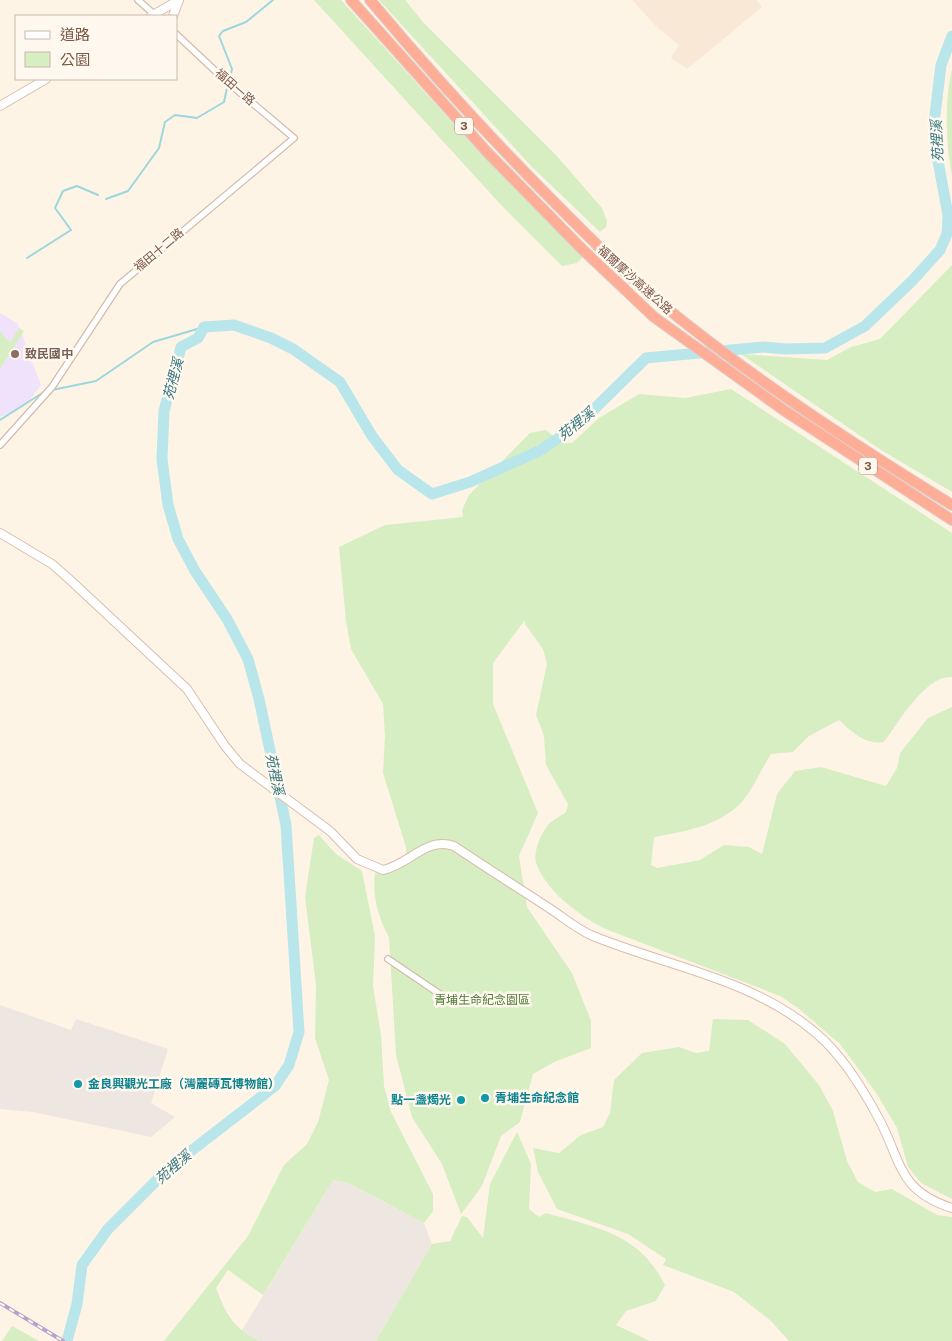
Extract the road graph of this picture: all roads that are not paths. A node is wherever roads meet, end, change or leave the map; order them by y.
1 (138, 0) edge
2 (179, 0) edge
3 (351, 0) edge
4 (370, 0) edge
5 (152, 15) edge
6 (155, 15) edge
7 (173, 15) edge
8 (178, 36) edge
9 (44, 80) edge
10 (0, 106) edge
11 (294, 138) joint
12 (0, 446) edge
13 (952, 505) edge
14 (952, 520) edge
15 (0, 533) edge
16 (388, 959) dead end
17 (450, 1001) dead end
18 (952, 1208) edge

1 - 5 street
2 - 6 main road
2 - 7 main road
3 - 14 highway, 福爾摩沙高速公路 / 3
4 - 13 highway, 福爾摩沙高速公路 / 3
8 - 11 street, 福田一路
9 - 10 main road
11 - 12 street, 福田十二路
15 - 18 main road
16 - 17 street

